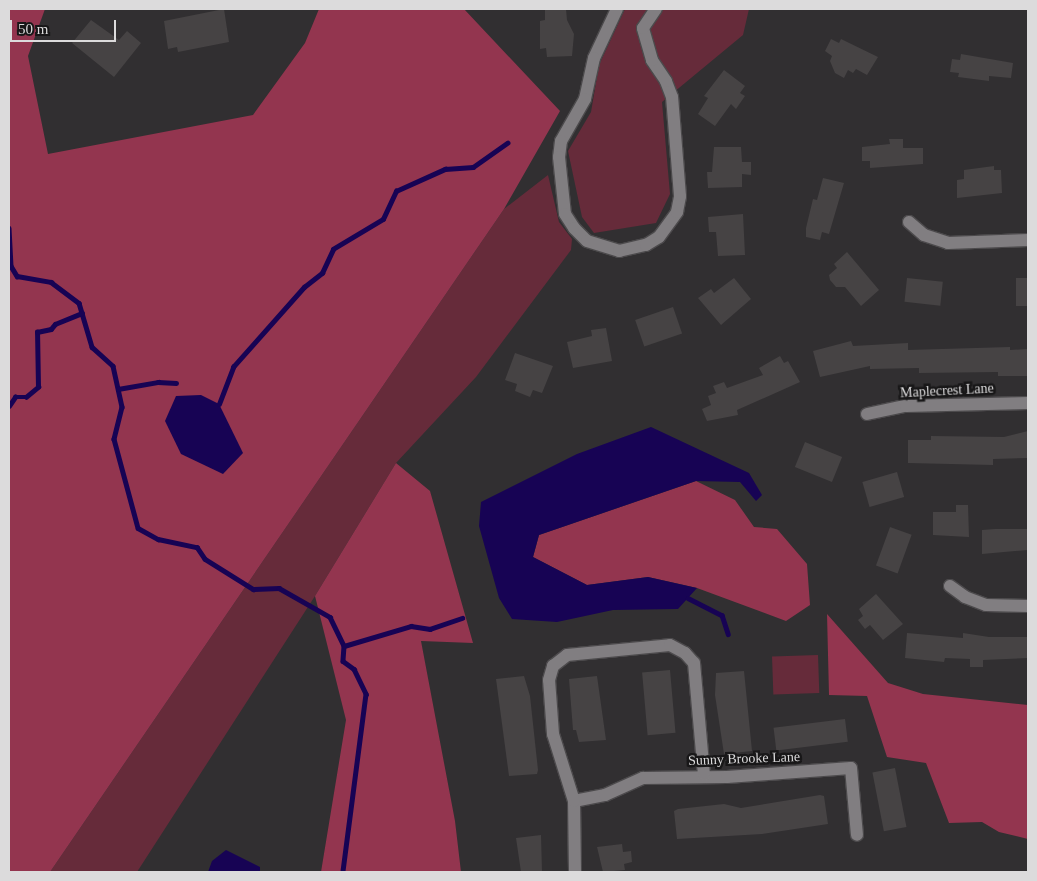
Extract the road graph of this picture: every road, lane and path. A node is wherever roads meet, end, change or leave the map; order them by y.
1 (616, 9) edge
2 (656, 9) edge
3 (909, 222) dead end
4 (1028, 240) edge
5 (1028, 403) edge
6 (867, 414) dead end
7 (950, 586) dead end
8 (1028, 606) edge
9 (704, 775) junction
10 (574, 801) junction
11 (858, 836) dead end
12 (575, 872) edge

1 - 2 street
3 - 4 street
5 - 6 street, Maplecrest Lane
7 - 8 street
9 - 10 street, Sunny Brooke Lane
9 - 10 street
9 - 11 street, Sunny Brooke Lane
10 - 12 street

